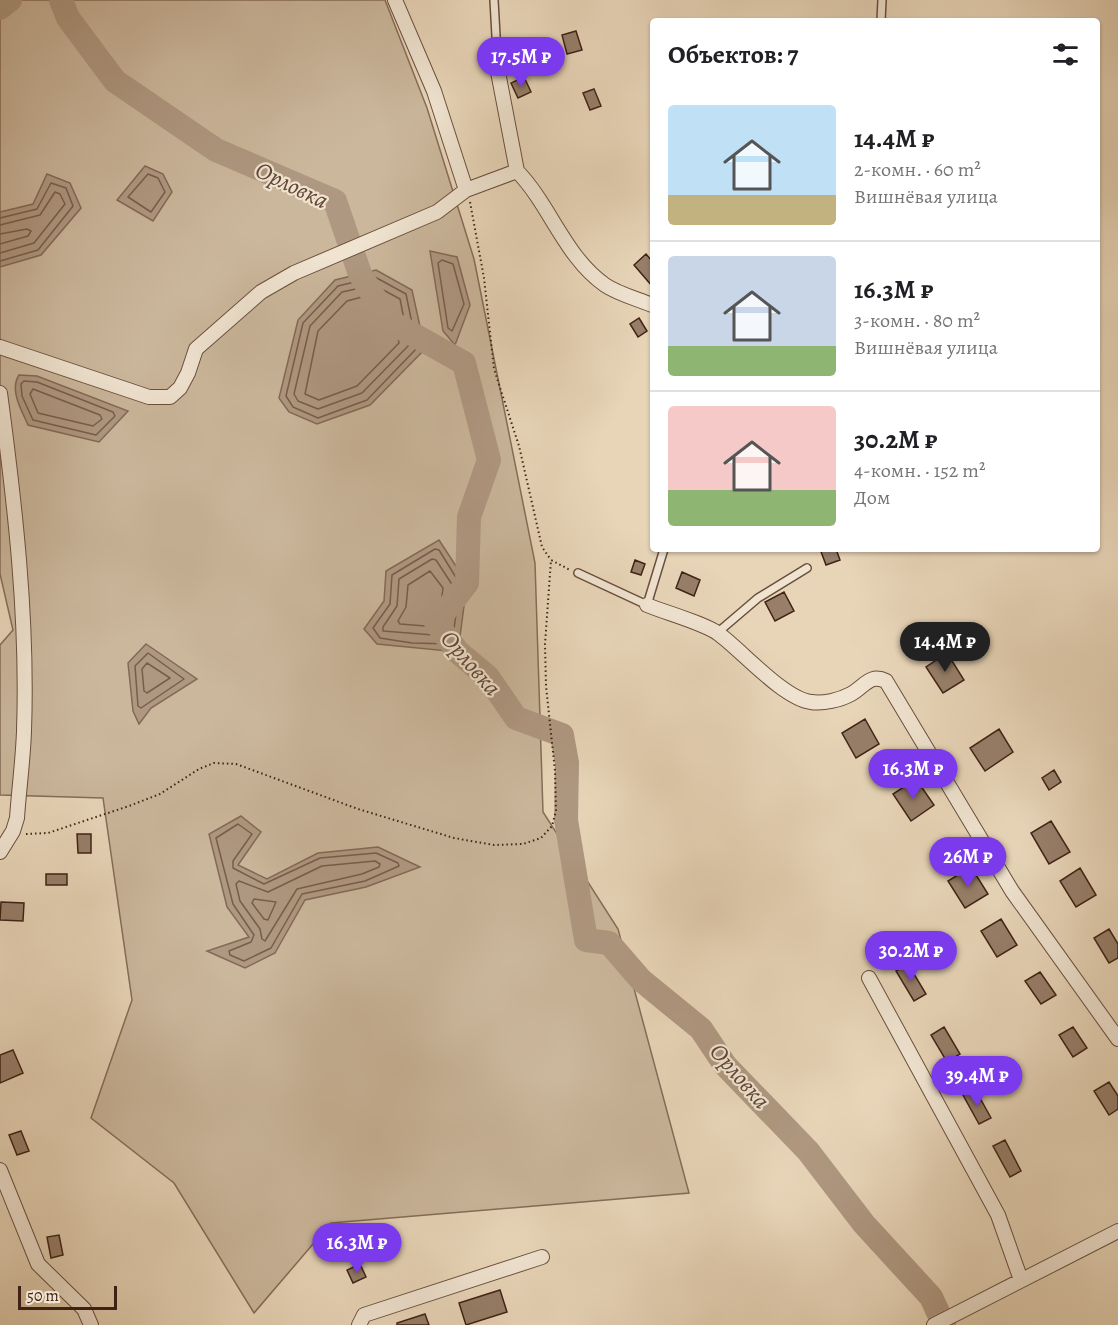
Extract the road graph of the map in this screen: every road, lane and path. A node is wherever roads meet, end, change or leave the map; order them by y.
1 (395, 0) edge
2 (494, 0) edge
3 (882, 0) edge
4 (880, 18) edge
5 (498, 72) joint
6 (517, 171) junction
7 (465, 190) junction
8 (650, 304) edge
9 (0, 348) edge
10 (0, 393) edge
11 (663, 552) edge
12 (551, 560) junction
13 (807, 568) dead end
14 (578, 573) joint
15 (647, 606) junction
16 (717, 633) junction
17 (13, 831) junction
18 (0, 852) edge
19 (869, 978) dead end
20 (1118, 1039) edge
21 (0, 1170) edge
22 (1118, 1231) edge
23 (542, 1257) dead end
24 (1021, 1280) junction
25 (91, 1325) edge
26 (359, 1325) edge
27 (934, 1325) edge

1 - 7 street
2 - 5 lane
3 - 4 lane
5 - 6 street
6 - 7 street
6 - 8 street
7 - 9 street
7 - 12 path
10 - 17 street
11 - 15 lane
12 - 14 path
12 - 17 path
13 - 16 lane
14 - 15 lane
15 - 16 street
16 - 20 street
17 - 18 street
19 - 24 street
21 - 25 street
22 - 24 street
23 - 26 street
24 - 27 street

